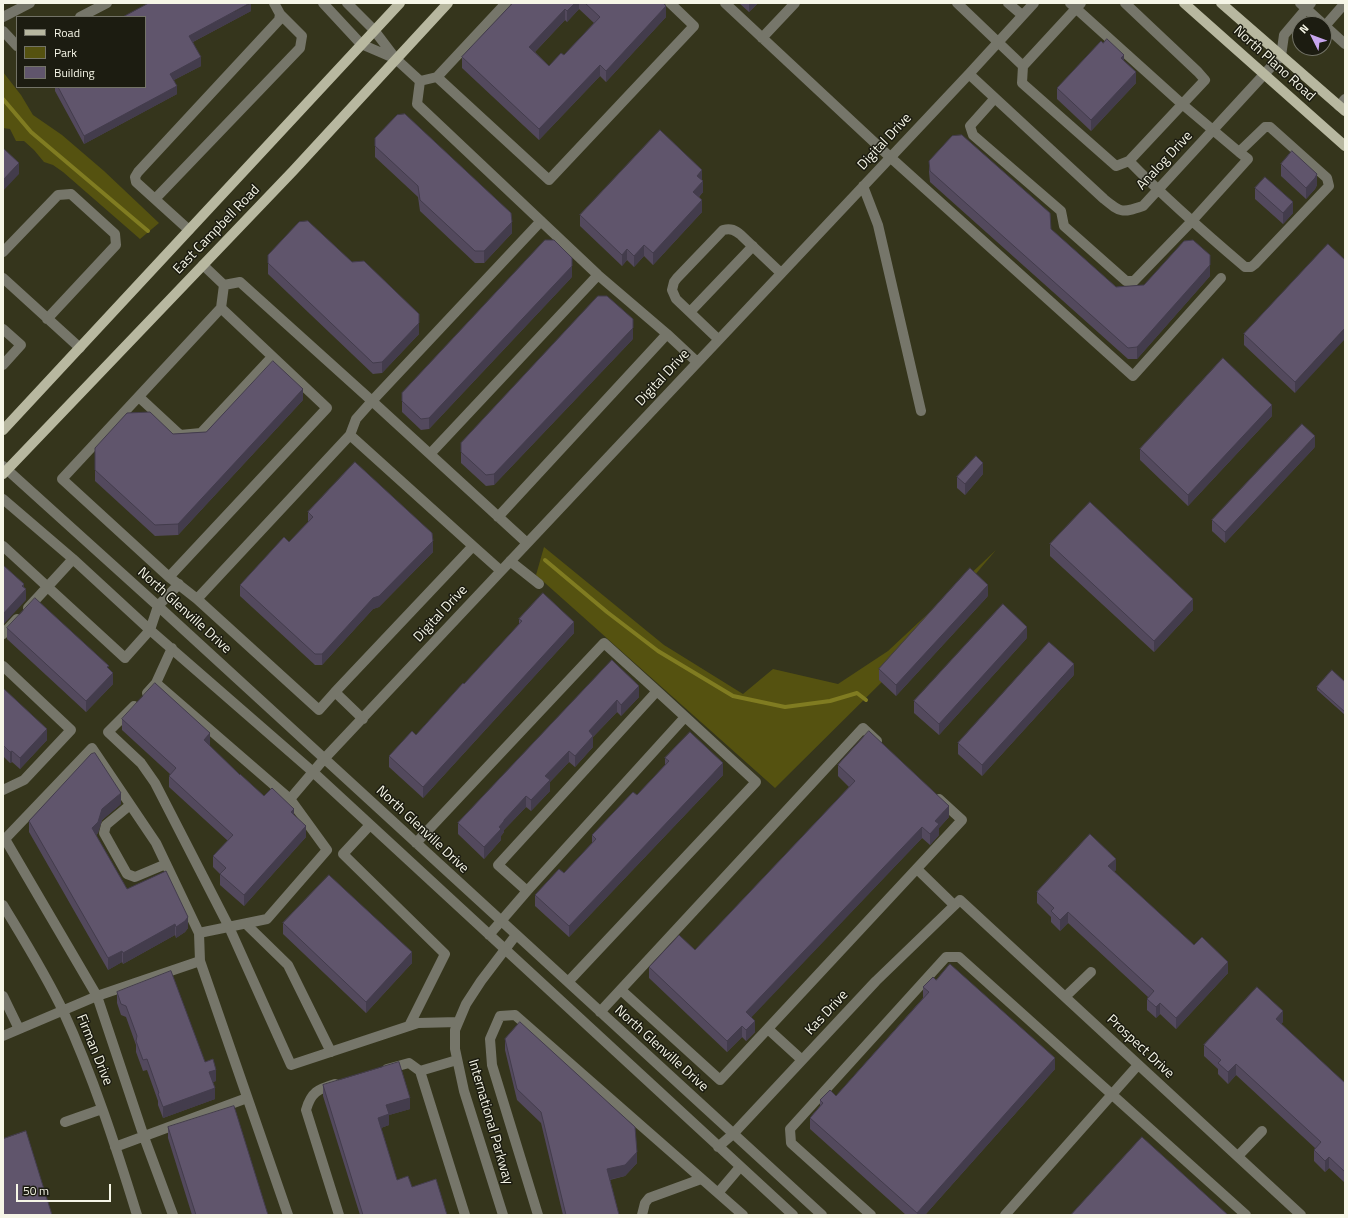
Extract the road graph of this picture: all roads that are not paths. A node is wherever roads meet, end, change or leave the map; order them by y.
1 (30, 3) edge
2 (107, 3) edge
3 (274, 3) edge
4 (323, 3) edge
5 (347, 3) edge
6 (400, 3) edge
7 (448, 3) edge
8 (506, 3) edge
9 (670, 3) edge
10 (725, 3) edge
11 (795, 3) edge
12 (957, 3) edge
13 (1008, 3) edge
14 (1034, 3) edge
15 (1125, 3) edge
16 (1184, 3) edge
17 (1221, 3) edge
18 (1345, 3) edge
19 (1076, 5) edge
20 (1306, 5) edge
21 (280, 14) junction
22 (1022, 15) junction
23 (82, 16) edge
24 (1316, 16) edge
25 (3, 17) edge
26 (1332, 17) edge
27 (374, 30) junction
28 (3, 31) edge
29 (1332, 32) edge
30 (762, 38) junction
31 (998, 42) junction
32 (361, 44) junction
33 (1345, 44) edge
34 (16, 45) edge
35 (1281, 56) junction
36 (396, 59) junction
37 (1023, 66) junction
38 (969, 74) junction
39 (1264, 74) junction
40 (437, 77) junction
41 (420, 81) junction
42 (995, 98) junction
43 (1182, 104) junction
44 (1343, 105) edge
45 (1214, 129) junction
46 (1345, 146) edge
47 (1240, 152) junction
48 (890, 157) junction
49 (1129, 161) junction
50 (863, 186) junction
51 (1158, 190) junction
52 (155, 199) junction
53 (541, 221) junction
54 (1192, 221) junction
55 (189, 230) junction
56 (753, 246) junction
57 (3, 252) edge
58 (203, 265) junction
59 (781, 273) junction
60 (598, 275) junction
61 (3, 278) edge
62 (1221, 278) dead end
63 (224, 285) junction
64 (221, 308) junction
65 (690, 312) junction
66 (47, 319) junction
67 (3, 329) edge
68 (667, 334) junction
69 (718, 339) junction
70 (80, 348) junction
71 (272, 357) junction
72 (697, 362) junction
73 (3, 365) edge
74 (138, 397) junction
75 (372, 401) junction
76 (921, 411) dead end
77 (3, 430) edge
78 (350, 435) junction
79 (430, 454) junction
80 (4, 470) edge
81 (3, 499) edge
82 (498, 517) junction
83 (527, 543) junction
84 (3, 546) edge
85 (473, 546) junction
86 (74, 559) junction
87 (510, 562) junction
88 (501, 571) junction
89 (169, 577) junction
90 (179, 584) junction
91 (539, 584) dead end
92 (48, 586) junction
93 (197, 598) junction
94 (158, 606) junction
95 (150, 630) junction
96 (3, 634) edge
97 (172, 648) junction
98 (3, 666) edge
99 (156, 683) junction
100 (658, 690) junction
101 (335, 692) junction
102 (685, 717) junction
103 (363, 719) junction
104 (886, 750) edge
105 (324, 760) junction
106 (313, 772) junction
107 (4, 788) edge
108 (933, 793) edge
109 (290, 799) junction
110 (130, 805) junction
111 (370, 825) junction
112 (4, 840) edge
113 (416, 843) junction
114 (327, 850) junction
115 (343, 854) junction
116 (166, 864) junction
117 (917, 869) junction
118 (527, 891) junction
119 (957, 902) junction
120 (3, 905) edge
121 (501, 921) junction
122 (246, 924) junction
123 (230, 927) junction
124 (199, 933) junction
125 (488, 935) junction
126 (516, 935) junction
127 (505, 949) junction
128 (200, 961) junction
129 (1091, 972) dead end
130 (568, 982) junction
131 (621, 990) junction
132 (3, 996) edge
133 (97, 996) junction
134 (1065, 997) junction
135 (63, 1011) junction
136 (600, 1012) junction
137 (458, 1022) junction
138 (409, 1026) junction
139 (19, 1029) junction
140 (768, 1029) junction
141 (3, 1036) edge
142 (331, 1052) junction
143 (457, 1060) junction
144 (802, 1060) junction
145 (1138, 1065) junction
146 (380, 1071) edge
147 (420, 1071) junction
148 (344, 1082) edge
149 (1112, 1094) junction
150 (247, 1098) junction
151 (102, 1109) junction
152 (65, 1122) dead end
153 (1262, 1130) dead end
154 (733, 1134) junction
155 (144, 1137) junction
156 (115, 1147) junction
157 (718, 1147) junction
158 (1238, 1156) junction
159 (740, 1167) junction
160 (701, 1179) junction
161 (718, 1193) junction
162 (502, 1214) edge
163 (739, 1214) edge
164 (137, 1215) edge
165 (173, 1215) edge
166 (288, 1215) edge
167 (339, 1215) edge
168 (465, 1215) edge
169 (538, 1215) edge
170 (642, 1215) edge
171 (793, 1215) edge
172 (822, 1215) edge
173 (871, 1215) edge
174 (1005, 1215) edge
175 (1246, 1215) edge
176 (1301, 1215) edge

1 - 25 street
2 - 23 street
3 - 21 street
4 - 32 street
5 - 27 street
6 - 27 main road, East Campbell Road
7 - 36 main road, East Campbell Road
8 - 40 street
9 - 40 street
10 - 30 street
11 - 30 street
12 - 31 street
13 - 22 street
14 - 22 street, Digital Drive
15 - 43 street
16 - 39 main road, North Plano Road
17 - 35 main road, North Plano Road
18 - 26 street
19 - 37 street
19 - 43 street
20 - 24 street
20 - 35 street
21 - 52 street
21 - 52 street
22 - 31 street, Digital Drive
27 - 32 main road, East Campbell Road
27 - 36 street
28 - 34 street
29 - 33 street
30 - 48 street
31 - 37 street
31 - 38 street, Digital Drive
32 - 36 street
32 - 55 main road, East Campbell Road
35 - 39 street, Analog Drive
35 - 44 main road, North Plano Road
36 - 41 street
36 - 58 main road, East Campbell Road
37 - 49 street
38 - 42 street, Analog Drive
38 - 48 street, Digital Drive
39 - 45 street, Analog Drive
39 - 46 main road, North Plano Road
40 - 41 street
41 - 53 street
42 - 51 street, Analog Drive
42 - 54 street
43 - 45 street
43 - 49 street
45 - 47 street
45 - 51 street, Analog Drive
47 - 54 street
47 - 54 street
48 - 50 street, Digital Drive
48 - 62 street
49 - 51 street
50 - 59 street, Digital Drive
50 - 76 street
51 - 54 street
52 - 55 street
53 - 60 street
53 - 75 street
55 - 70 main road, East Campbell Road
56 - 59 street
56 - 65 street
56 - 65 street
57 - 66 street
58 - 63 street
58 - 80 main road, East Campbell Road
59 - 69 street, Digital Drive
60 - 68 street
60 - 79 street
61 - 66 street
63 - 64 street
63 - 75 street
64 - 71 street
64 - 74 street
65 - 69 street
66 - 70 street
67 - 73 street
68 - 72 street
68 - 82 street
69 - 72 street, Digital Drive
70 - 77 main road, East Campbell Road
71 - 74 street
71 - 89 street
72 - 83 street, Digital Drive
74 - 89 street
75 - 78 street
75 - 79 street
78 - 85 street
78 - 93 street
79 - 82 street
80 - 94 street, North Glenville Drive
81 - 86 street
82 - 83 street
83 - 87 street, Digital Drive
84 - 92 street
85 - 88 street
85 - 101 street
86 - 92 street
86 - 95 street
87 - 88 street, Digital Drive
87 - 91 street
88 - 103 street, Digital Drive
89 - 90 street
90 - 93 street
90 - 94 street
92 - 95 street
92 - 96 street
93 - 101 street
94 - 95 street
94 - 105 street, North Glenville Drive
95 - 97 street
97 - 99 street
97 - 106 street
98 - 107 street
99 - 109 street
99 - 123 street
100 - 102 street
100 - 113 street
100 - 118 street
101 - 103 street
102 - 118 street
102 - 130 street
103 - 105 street, Digital Drive
104 - 131 street
105 - 106 street, Digital Drive
105 - 113 street, North Glenville Drive
106 - 109 street, Digital Drive
106 - 111 street
108 - 117 street
109 - 114 street
110 - 112 street
110 - 116 street
110 - 116 street
111 - 115 street
111 - 125 street
112 - 133 street
113 - 121 street, North Glenville Drive
114 - 115 street
114 - 122 street
115 - 138 street
116 - 124 street
117 - 119 street, Prospect Drive
117 - 140 street
118 - 121 street
119 - 134 street, Prospect Drive
119 - 144 street, Kas Drive
120 - 135 street, Firman Drive
121 - 125 street
121 - 126 street, North Glenville Drive
122 - 123 street
122 - 142 street
123 - 124 street
123 - 142 street
124 - 128 street
125 - 127 street
126 - 127 street, International Parkway
126 - 130 street, North Glenville Drive
127 - 137 street, International Parkway
127 - 157 street
128 - 133 street
128 - 150 street
129 - 134 street
130 - 136 street, North Glenville Drive
131 - 136 street
131 - 140 street
132 - 139 street
133 - 135 street
133 - 155 street
134 - 145 street, Prospect Drive
135 - 139 street
135 - 151 street, Firman Drive
136 - 154 street, North Glenville Drive
137 - 138 street
137 - 143 street, International Parkway
138 - 142 street
139 - 141 street
140 - 144 street
143 - 147 street
143 - 162 street, International Parkway
144 - 154 street, Kas Drive
145 - 149 street
145 - 158 street, Prospect Drive
146 - 147 street
147 - 168 street
148 - 167 street
149 - 173 street
149 - 174 street
149 - 175 street
150 - 155 street
150 - 166 street
151 - 152 street
151 - 156 street, Firman Drive
153 - 158 street
154 - 157 street, Kas Drive
154 - 172 street, North Glenville Drive
155 - 156 street
155 - 165 street
156 - 164 street, Firman Drive
157 - 159 street
158 - 176 street, Prospect Drive
159 - 161 street
159 - 171 street
160 - 161 street
160 - 169 street
160 - 170 street
161 - 163 street

